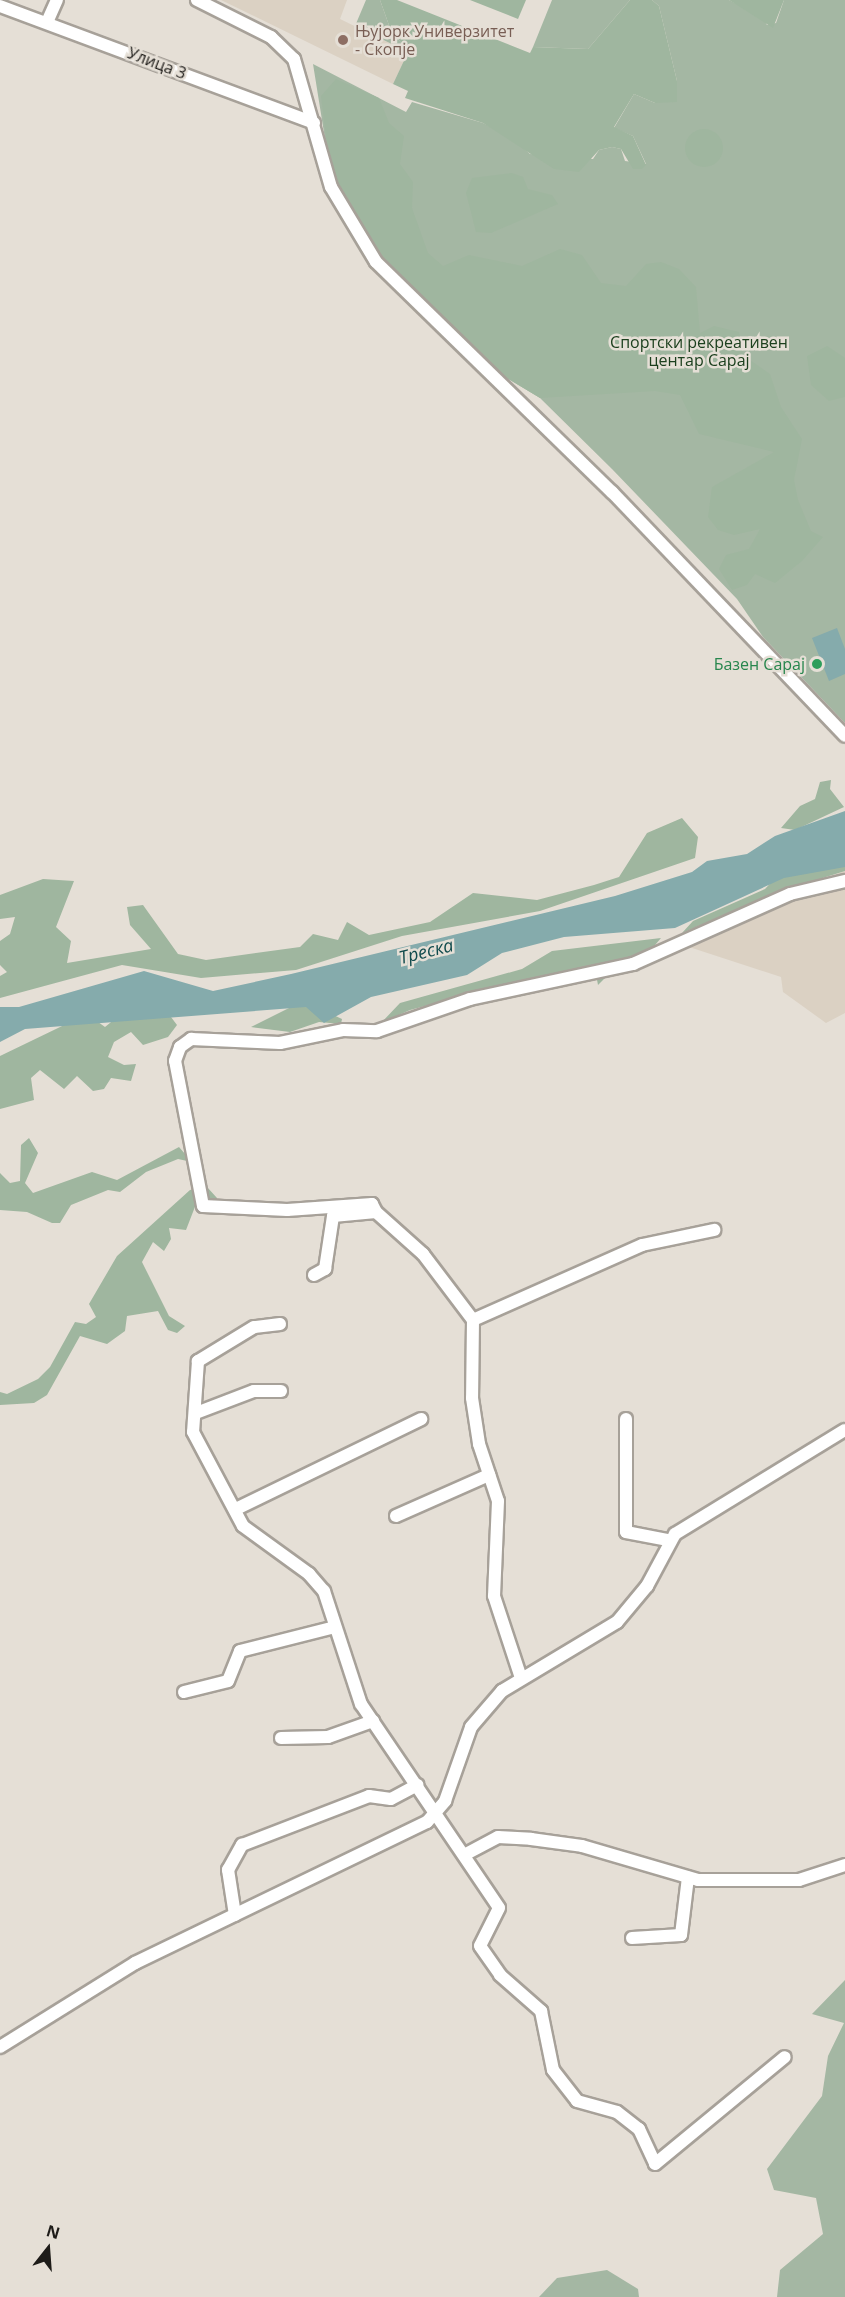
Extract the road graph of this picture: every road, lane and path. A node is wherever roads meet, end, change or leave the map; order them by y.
1 (57, 0) edge
2 (197, 0) edge
3 (0, 6) edge
4 (48, 20) junction
5 (314, 123) junction
6 (845, 736) edge
7 (845, 881) edge
8 (376, 1212) junction
9 (714, 1230) dead end
10 (314, 1275) dead end
11 (473, 1320) junction
12 (280, 1324) dead end
13 (281, 1391) dead end
14 (196, 1413) junction
15 (421, 1419) dead end
16 (626, 1419) dead end
17 (845, 1430) edge
18 (489, 1475) junction
19 (236, 1509) junction
20 (396, 1516) dead end
21 (669, 1540) junction
22 (334, 1627) junction
23 (520, 1678) junction
24 (184, 1692) dead end
25 (374, 1721) junction
26 (281, 1738) dead end
27 (417, 1785) junction
28 (439, 1812) junction
29 (465, 1854) junction
30 (845, 1865) edge
31 (688, 1877) junction
32 (235, 1914) junction
33 (632, 1938) dead end
34 (0, 2047) edge
35 (785, 2057) dead end

1 - 4 street
2 - 5 street
3 - 4 street, Улица 3
4 - 5 street, Улица 3
5 - 6 street
7 - 8 street
8 - 10 street
8 - 11 street
9 - 11 street
11 - 18 street
12 - 14 street
13 - 14 street
14 - 19 street
15 - 19 street
16 - 21 street
17 - 21 street
18 - 20 street
18 - 23 street
19 - 22 street
21 - 23 street
22 - 24 street
22 - 25 street
23 - 28 street
25 - 26 street
25 - 27 street
27 - 28 street
27 - 32 street
28 - 29 street
28 - 32 street
29 - 31 street
29 - 35 street
30 - 31 street
31 - 33 street
32 - 34 street

